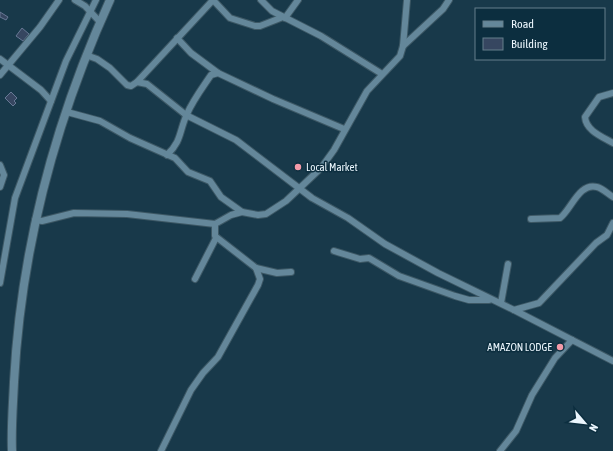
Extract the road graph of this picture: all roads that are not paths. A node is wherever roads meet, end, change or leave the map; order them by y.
1 (59, 0) edge
2 (75, 0) edge
3 (96, 0) edge
4 (110, 0) edge
5 (213, 0) edge
6 (262, 0) edge
7 (298, 0) edge
8 (407, 0) edge
9 (449, 0) edge
10 (91, 12) junction
11 (284, 18) junction
12 (100, 22) junction
13 (177, 38) junction
14 (403, 46) junction
15 (86, 54) junction
16 (0, 59) edge
17 (8, 65) junction
18 (218, 73) junction
19 (382, 74) junction
20 (0, 75) edge
21 (138, 82) junction
22 (613, 93) edge
23 (51, 101) junction
24 (67, 112) junction
25 (186, 115) junction
26 (344, 129) junction
27 (613, 143) edge
28 (167, 155) junction
29 (0, 165) edge
30 (0, 187) edge
31 (299, 188) junction
32 (613, 197) edge
33 (242, 212) junction
34 (531, 219) dead end
35 (35, 220) junction
36 (613, 223) edge
37 (215, 224) junction
38 (216, 238) junction
39 (3, 241) edge
40 (334, 251) dead end
41 (508, 264) dead end
42 (256, 268) junction
43 (291, 272) dead end
44 (196, 280) dead end
45 (0, 284) edge
46 (490, 300) junction
47 (501, 303) junction
48 (514, 310) junction
49 (572, 340) junction
50 (613, 361) edge
51 (12, 451) edge
52 (161, 451) edge
53 (500, 451) edge

1 - 17 street
2 - 10 street
3 - 10 street
4 - 12 main road
5 - 11 street
5 - 13 street
6 - 11 street
7 - 11 street
8 - 14 street
9 - 14 street
10 - 12 street
10 - 23 street
11 - 19 street
12 - 15 main road
13 - 18 street
13 - 21 street
14 - 19 street
15 - 21 street
15 - 24 main road
16 - 17 street
17 - 20 street
17 - 23 street
18 - 25 street
18 - 26 street
19 - 26 street
21 - 25 street
22 - 27 street
23 - 39 street
24 - 28 street
24 - 35 main road
25 - 28 street
25 - 31 street
26 - 31 street
28 - 33 street
29 - 30 street
31 - 33 street
31 - 46 street
32 - 34 street
33 - 37 street
35 - 37 street
35 - 51 main road
36 - 48 street
37 - 38 street
38 - 42 street
38 - 44 street
39 - 45 street
40 - 46 street
41 - 47 street
42 - 43 street
42 - 52 street
46 - 47 street
47 - 48 street
48 - 49 street
49 - 50 street
49 - 53 street

